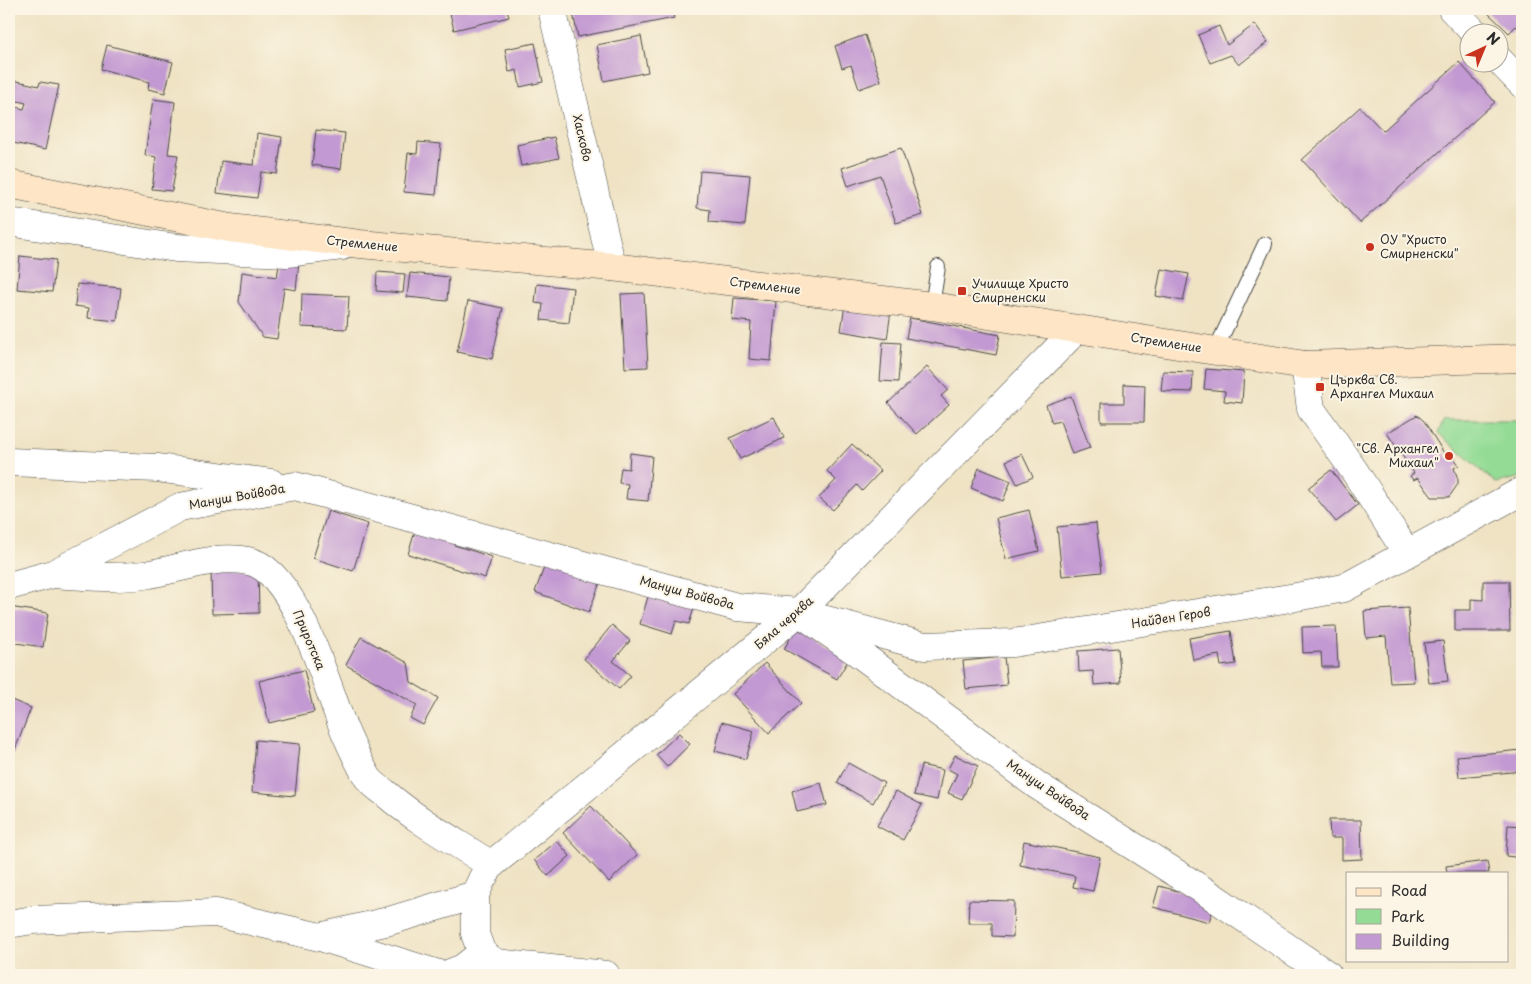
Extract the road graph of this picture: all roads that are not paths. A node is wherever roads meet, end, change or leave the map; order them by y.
1 (552, 9) edge
2 (1452, 9) edge
3 (1464, 22) edge
4 (1508, 69) edge
5 (1522, 84) edge
6 (9, 184) edge
7 (9, 222) edge
8 (360, 244) junction
9 (1265, 244) dead end
10 (612, 267) junction
11 (938, 267) dead end
12 (932, 306) junction
13 (1076, 330) junction
14 (1215, 351) junction
15 (1522, 358) edge
16 (1491, 359) junction
17 (1522, 362) edge
18 (1305, 365) junction
19 (9, 462) edge
20 (294, 486) junction
21 (1522, 491) edge
22 (1407, 553) junction
23 (53, 574) junction
24 (9, 586) edge
25 (799, 612) junction
26 (491, 865) junction
27 (475, 895) junction
28 (9, 924) edge
29 (320, 937) junction
30 (482, 953) junction
31 (444, 975) edge
32 (606, 975) edge
33 (1328, 975) edge

1 - 10 street, Хасково
2 - 3 street
4 - 5 street
6 - 8 street, Стремление
7 - 8 street
8 - 10 street, Стремление
9 - 14 lane
10 - 12 street, Стремление
11 - 12 lane
12 - 13 street, Стремление
13 - 14 street, Стремление
13 - 25 street, Бяла черква
14 - 18 street, Стремление
15 - 16 street, Стремление
16 - 17 street
16 - 18 street, Стремление
18 - 22 street
19 - 20 street
20 - 23 street, Мануш Войвода
20 - 25 street, Мануш Войвода
21 - 22 street, Найден Геров
22 - 25 street, Найден Геров
23 - 24 street
23 - 26 street, Приротска
25 - 26 street, Бяла черква
25 - 33 street, Мануш Войвода
26 - 27 street, Бяла черква
27 - 29 street
27 - 30 street
28 - 29 street
29 - 31 street
30 - 31 street
30 - 32 street

